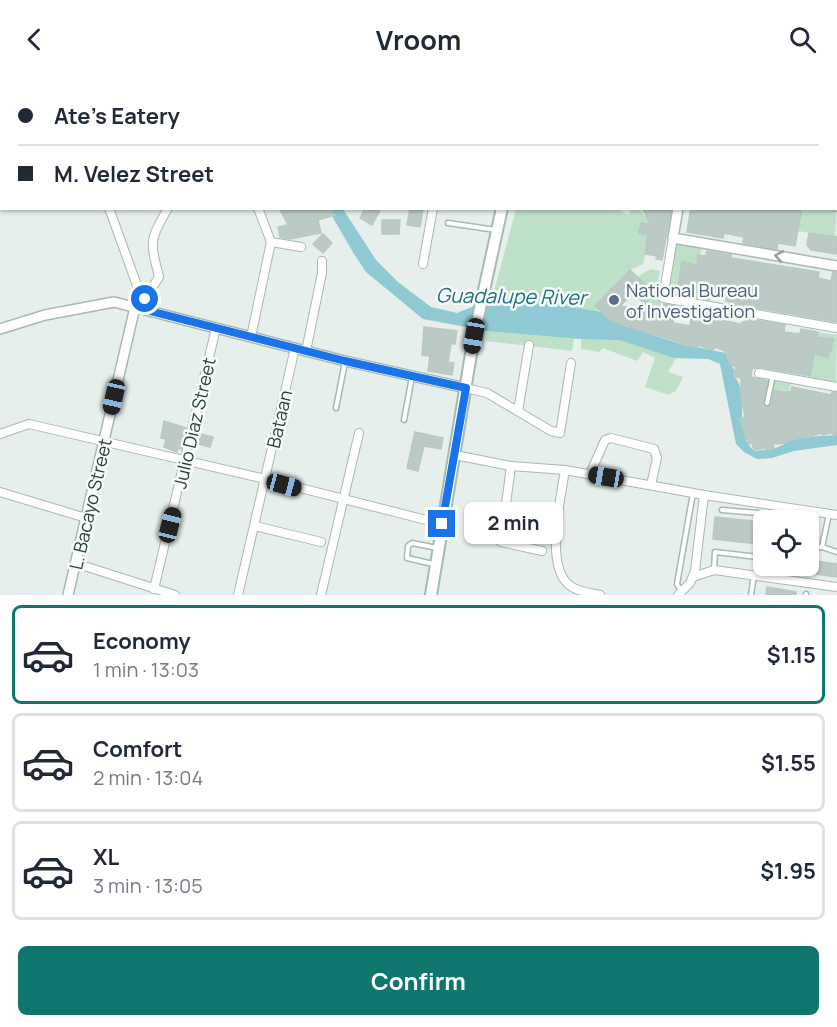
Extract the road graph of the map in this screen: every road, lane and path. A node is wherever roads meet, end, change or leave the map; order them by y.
1 (110, 210) edge
2 (167, 210) edge
3 (259, 210) edge
4 (433, 210) edge
5 (501, 210) edge
6 (678, 210) edge
7 (448, 223) dead end
8 (496, 230) junction
9 (673, 238) junction
10 (271, 242) junction
11 (300, 247) dead end
12 (322, 261) dead end
13 (423, 264) dead end
14 (837, 266) edge
15 (141, 306) junction
16 (216, 328) junction
17 (837, 328) edge
18 (0, 329) edge
19 (251, 337) junction
20 (529, 345) dead end
21 (296, 348) junction
22 (306, 351) junction
23 (345, 361) junction
24 (572, 363) dead end
25 (759, 373) dead end
26 (772, 375) junction
27 (412, 377) junction
28 (837, 387) edge
29 (466, 388) junction
30 (767, 403) dead end
31 (336, 408) dead end
32 (519, 411) junction
33 (404, 420) dead end
34 (359, 433) dead end
35 (0, 434) edge
36 (104, 442) junction
37 (455, 455) junction
38 (185, 460) junction
39 (510, 466) junction
40 (565, 470) junction
41 (590, 474) junction
42 (265, 479) junction
43 (651, 484) junction
44 (0, 492) edge
45 (693, 493) junction
46 (704, 495) junction
47 (343, 501) junction
48 (722, 510) dead end
49 (753, 513) edge
50 (833, 514) edge
51 (86, 518) junction
52 (442, 524) junction
53 (255, 526) junction
54 (321, 542) dead end
55 (819, 547) edge
56 (822, 547) junction
57 (438, 549) junction
58 (542, 551) dead end
59 (837, 552) edge
60 (753, 557) edge
61 (75, 563) junction
62 (435, 565) junction
63 (714, 570) junction
64 (753, 575) edge
65 (754, 576) edge
66 (761, 576) edge
67 (693, 577) junction
68 (775, 578) joint
69 (837, 587) edge
70 (154, 589) junction
71 (680, 593) edge
72 (68, 595) edge
73 (175, 595) edge
74 (238, 595) edge
75 (321, 595) edge
76 (433, 595) edge
77 (600, 595) edge
78 (751, 595) edge

1 - 15 street
2 - 15 street
3 - 10 street
4 - 13 street
5 - 8 main road
6 - 9 street
7 - 8 lane
8 - 29 main road
14 -> 9 street
9 - 17 street
10 - 11 street
10 - 19 street
12 - 22 street
15 - 16 street
15 - 18 street
15 - 36 street, L. Bacayo Street
16 - 19 street
16 - 38 street, Julio Diaz Street
19 - 21 street
20 - 32 street
21 - 22 street
21 - 42 street, Bataan
22 - 23 street
23 - 27 street
23 - 31 lane
24 - 32 street
25 - 26 street
26 - 28 street
26 - 30 lane
27 - 29 street
27 - 33 lane
29 - 32 street
29 - 37 main road
34 - 47 street
35 - 36 street
36 - 38 street
36 - 51 street, L. Bacayo Street
37 - 39 street
37 - 52 main road
38 - 42 street
38 - 70 street, Julio Diaz Street
39 - 40 street
39 - 58 street
40 - 41 street
40 - 77 street
41 - 43 street
41 - 43 street
42 - 47 street
42 - 53 street, Bataan
43 - 45 street
44 - 51 street
45 - 46 street
45 - 71 lane
46 - 50 street
46 - 67 street
47 - 52 street
47 - 75 street
48 - 49 lane
50 - 56 lane
51 - 61 street, L. Bacayo Street
52 - 57 main road
53 - 54 street
53 - 74 street, Bataan
55 - 56 lane
56 - 59 lane
57 - 62 main road
57 - 62 lane
60 - 63 lane
61 - 70 street
61 - 72 street, L. Bacayo Street
62 - 76 main road
63 - 64 street
63 - 67 street
65 - 78 lane
66 - 68 street
67 - 71 street
68 - 69 street
70 - 73 street

